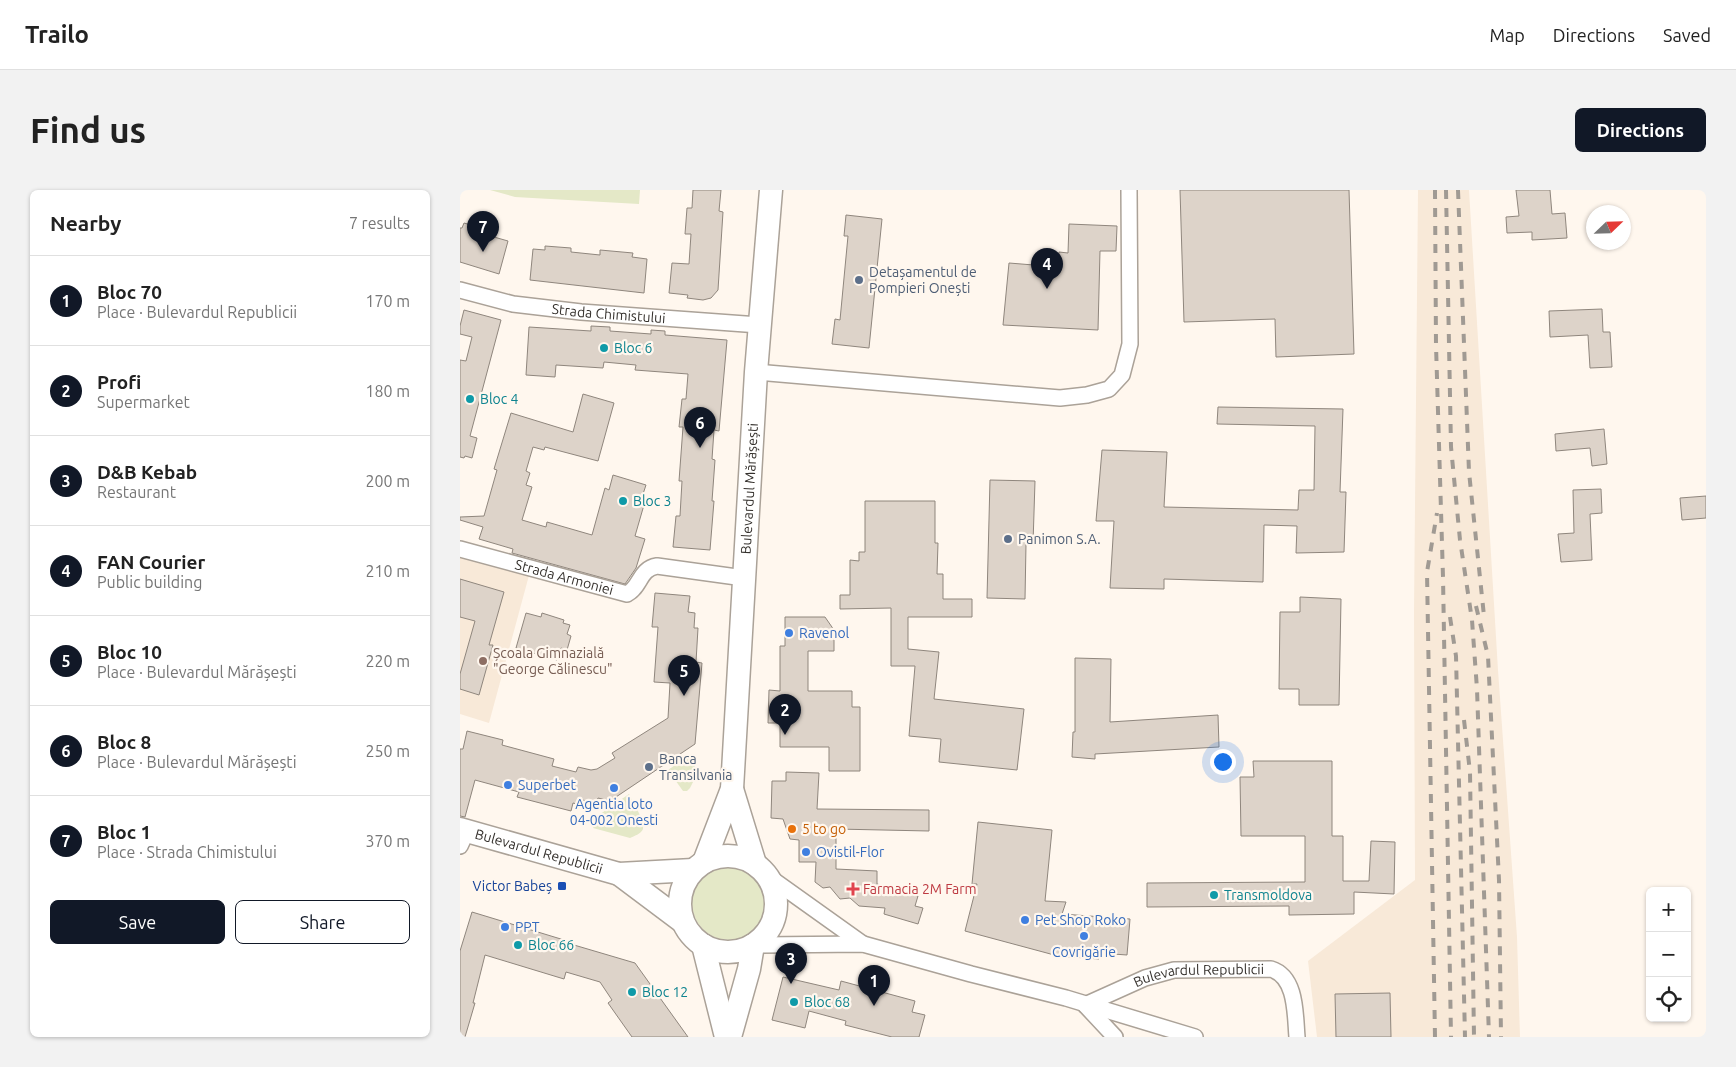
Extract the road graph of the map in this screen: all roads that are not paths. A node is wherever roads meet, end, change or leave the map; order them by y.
1 (771, 190) edge
2 (1129, 190) edge
3 (460, 290) edge
4 (759, 325) junction
5 (756, 372) junction
6 (460, 549) edge
7 (744, 578) junction
8 (732, 788) junction
9 (462, 835) edge
10 (699, 866) junction
11 (760, 869) junction
12 (619, 874) junction
13 (683, 922) junction
14 (863, 944) junction
15 (703, 945) junction
16 (753, 946) junction
17 (1086, 1005) junction
18 (1184, 1036) edge
19 (726, 1037) edge
20 (730, 1037) edge
21 (1115, 1037) edge
22 (1297, 1037) edge

1 - 4 main road, Bulevardul Mărășești
2 - 5 street
3 - 4 street, Strada Chimistului
4 - 5 main road, Bulevardul Mărășești
5 - 7 main road, Bulevardul Mărășești
6 - 7 street, Strada Armoniei
7 - 8 main road, Bulevardul Mărășești
8 - 10 main road, Bulevardul Mărășești
8 - 11 main road, Bulevardul Mărășești
9 - 12 main road, Bulevardul Republicii
10 - 11 main road
10 - 12 main road
10 - 13 main road
11 - 14 street
11 - 16 main road
12 - 13 main road
13 - 15 main road
14 - 16 street
14 - 17 street
15 - 16 main road
15 - 19 main road
16 - 20 main road
17 - 18 street
17 - 21 street
17 - 22 street, Bulevardul Republicii

